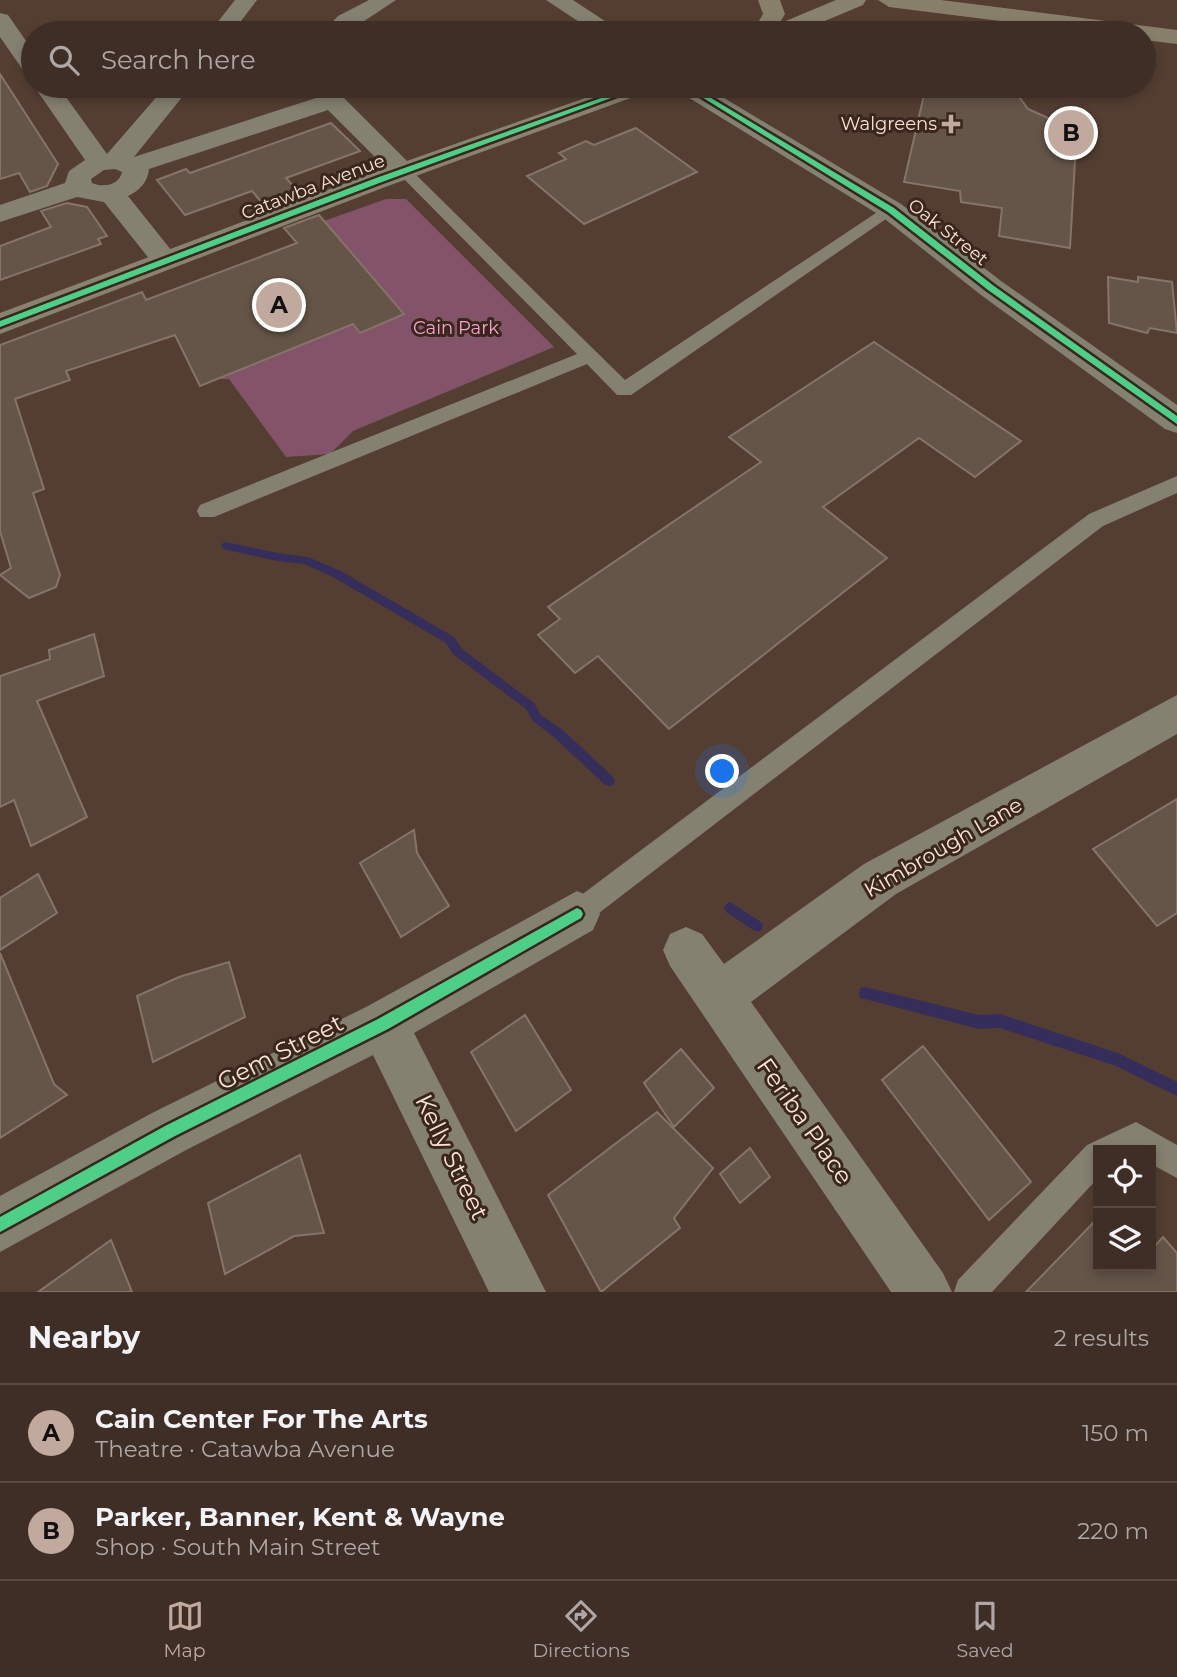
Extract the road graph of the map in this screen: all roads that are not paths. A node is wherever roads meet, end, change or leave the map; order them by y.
1 (246, 0) edge
2 (384, 0) edge
3 (556, 0) edge
4 (769, 0) edge
5 (855, 0) edge
6 (888, 0) edge
7 (958, 0) edge
8 (0, 20) edge
9 (229, 21) edge
10 (346, 21) edge
11 (592, 21) edge
12 (770, 21) edge
13 (805, 21) edge
14 (1041, 21) joint
15 (1156, 35) edge
16 (1177, 37) edge
17 (21, 51) edge
18 (57, 98) edge
19 (169, 98) edge
20 (309, 98) edge
21 (330, 98) edge
22 (607, 98) edge
23 (707, 98) edge
24 (116, 163) junction
25 (404, 171) junction
26 (79, 187) junction
27 (111, 193) junction
28 (891, 210) junction
29 (0, 214) edge
30 (165, 261) junction
31 (0, 324) edge
32 (588, 356) junction
33 (1177, 421) edge
34 (1177, 484) edge
35 (207, 512) dead end
36 (1173, 722) edge
37 (577, 914) joint
38 (685, 950) dead end
39 (719, 997) junction
40 (383, 1024) junction
41 (1118, 1145) edge
42 (1149, 1145) edge
43 (1156, 1150) edge
44 (1093, 1162) edge
45 (1177, 1163) edge
46 (0, 1225) edge
47 (518, 1292) edge
48 (924, 1292) edge
49 (970, 1292) edge

1 - 9 street
2 - 10 street
3 - 11 street
4 - 12 main road
5 - 13 main road
6 - 14 main road
7 - 14 main road
8 - 17 street
15 - 16 main road
18 - 24 street
19 - 24 street
20 - 24 street
21 - 25 street
22 - 25 main road, Catawba Avenue
23 - 28 street, Oak Street
24 - 26 street
24 - 27 street
25 - 30 main road, Catawba Avenue
25 - 32 lane
26 - 27 street
26 - 29 street
27 - 30 street
28 - 32 lane
28 - 33 street, Oak Street
30 - 31 main road, Catawba Avenue
32 - 35 lane
34 - 37 lane
36 - 39 street, Kimbrough Lane
37 - 40 street, Gem Street
38 - 39 street, Feriba Place
39 - 48 street, Feriba Place
40 - 46 street, Gem Street
40 - 47 street, Kelly Street
41 - 42 lane
43 - 45 lane
44 - 49 lane

